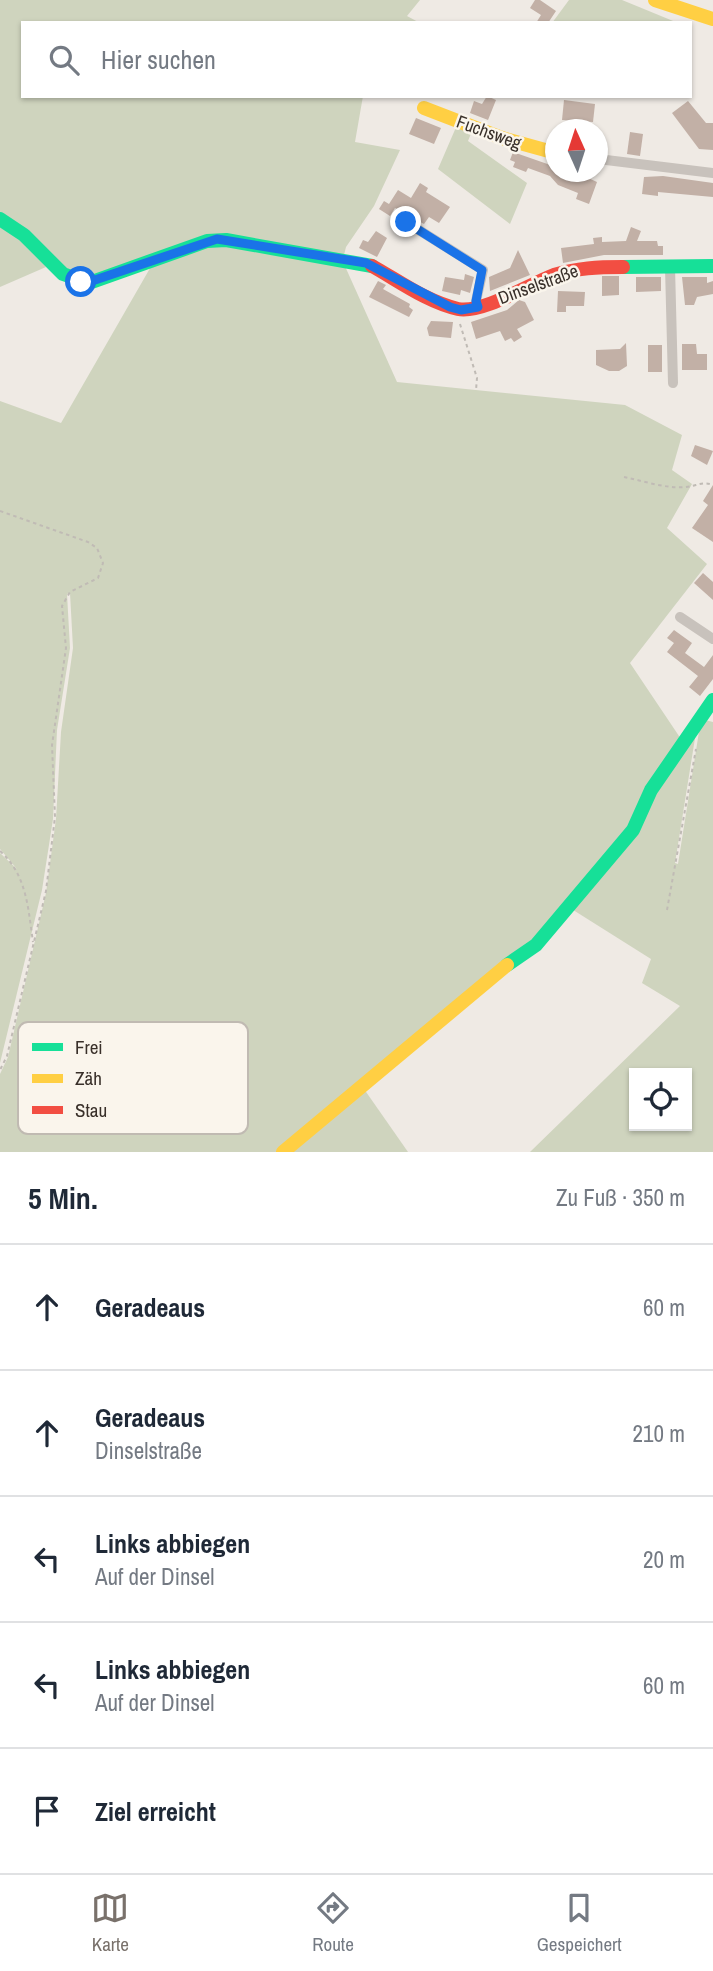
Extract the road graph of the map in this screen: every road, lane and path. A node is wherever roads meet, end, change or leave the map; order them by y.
1 (655, 0) edge
2 (713, 19) edge
3 (424, 107) dead end
4 (545, 150) edge
5 (608, 160) edge
6 (713, 173) edge
7 (0, 219) edge
8 (406, 222) dead end
9 (713, 266) edge
10 (670, 267) junction
11 (478, 307) junction
12 (458, 309) junction
13 (673, 383) dead end
14 (476, 390) dead end
15 (624, 477) dead end
16 (713, 485) edge
17 (0, 511) edge
18 (680, 617) dead end
19 (713, 639) edge
20 (713, 700) edge
21 (696, 744) dead end
22 (0, 851) edge
23 (667, 910) dead end
24 (33, 944) junction
25 (0, 1070) edge
26 (283, 1152) edge

1 - 2 street
3 - 4 street, Fuchsweg
5 - 6 street
7 - 12 street
8 - 11 street
9 - 10 street, Dinselstraße
10 - 11 street, Dinselstraße
10 - 13 street
11 - 12 street, Dinselstraße
12 - 14 path
15 - 16 path
17 - 24 path
18 - 19 street
20 - 26 street
21 - 23 path
22 - 24 path
24 - 25 path

